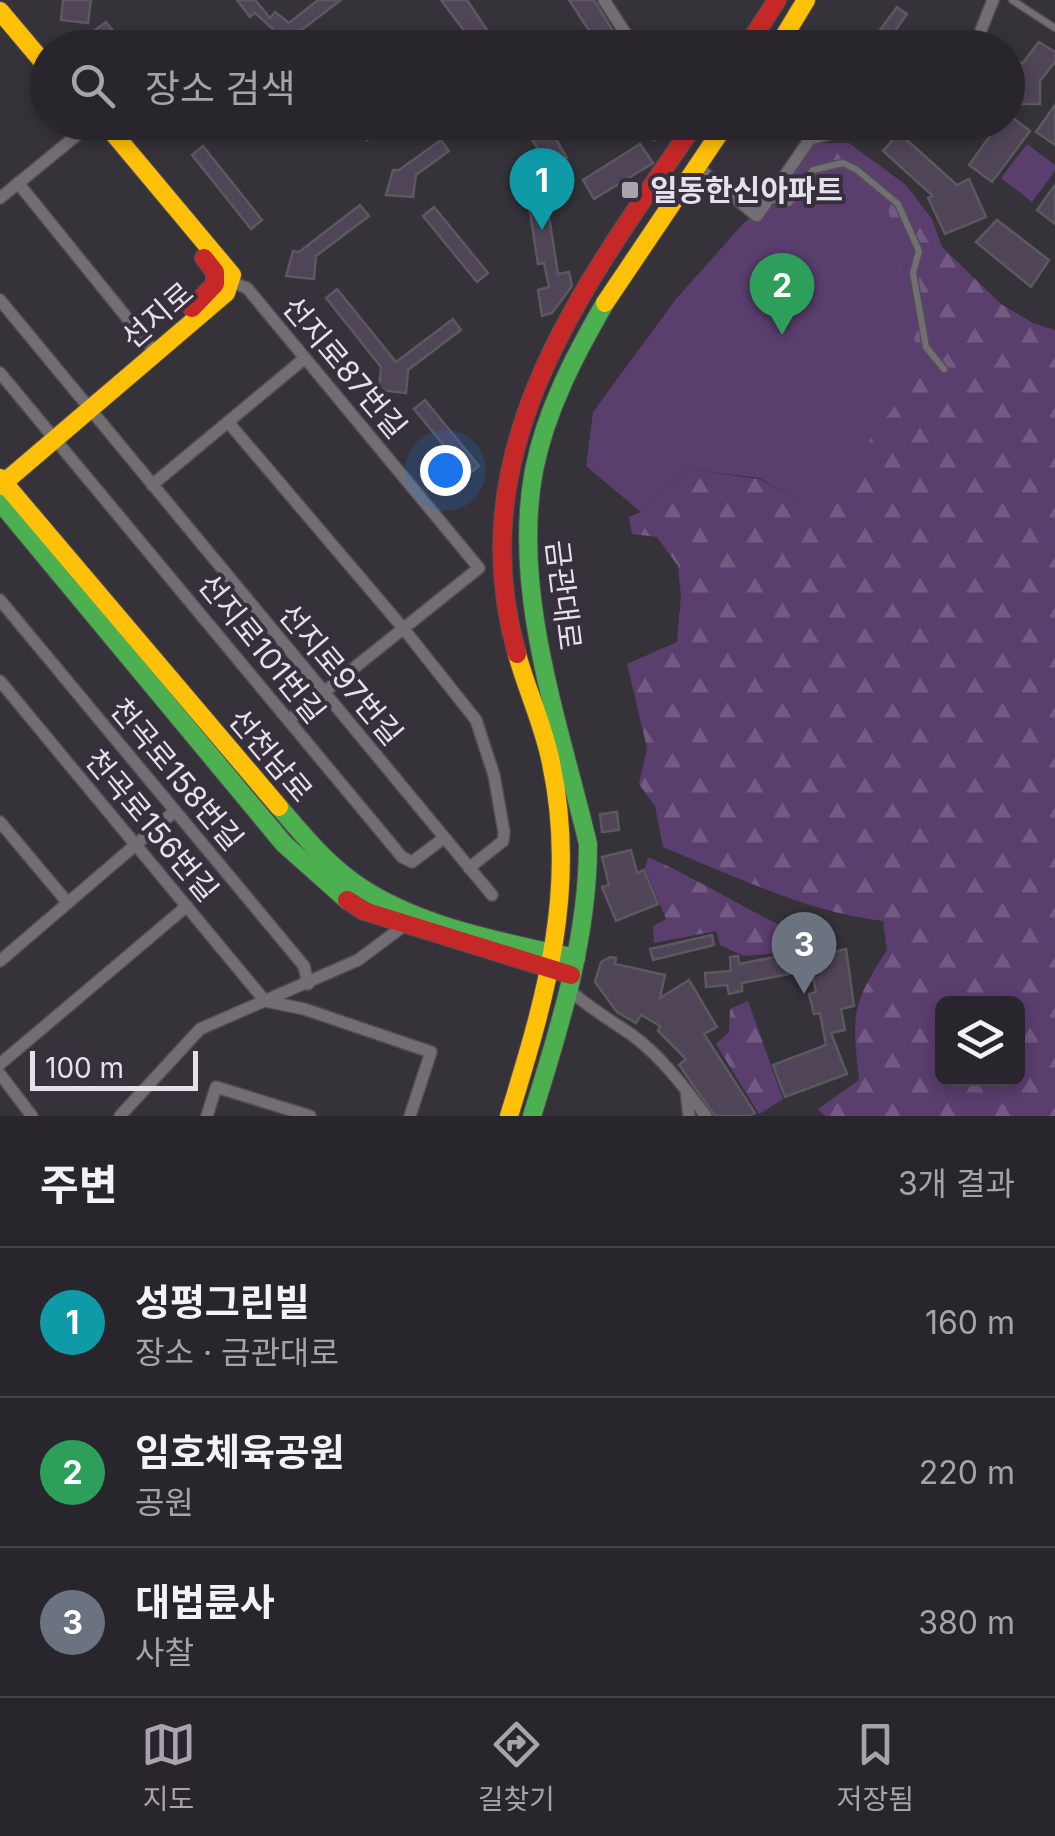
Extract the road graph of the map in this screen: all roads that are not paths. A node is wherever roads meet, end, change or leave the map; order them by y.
1 (2, 0) edge
2 (604, 0) edge
3 (777, 0) edge
4 (806, 0) edge
5 (993, 0) edge
6 (1012, 0) edge
7 (0, 11) edge
8 (1055, 28) edge
9 (623, 30) edge
10 (758, 30) edge
11 (788, 30) edge
12 (981, 30) edge
13 (30, 33) edge
14 (30, 47) edge
15 (72, 140) edge
16 (107, 140) edge
17 (119, 140) edge
18 (680, 140) edge
19 (714, 140) edge
20 (809, 140) edge
21 (697, 167) junction
22 (18, 184) junction
23 (0, 198) edge
24 (770, 199) junction
25 (223, 279) junction
26 (0, 300) edge
27 (149, 345) junction
28 (305, 358) junction
29 (944, 369) dead end
30 (0, 373) edge
31 (86, 406) junction
32 (228, 422) junction
33 (54, 434) junction
34 (1, 480) edge
35 (152, 485) junction
36 (0, 502) edge
37 (0, 600) edge
38 (403, 628) junction
39 (0, 681) edge
40 (324, 692) junction
41 (289, 720) junction
42 (175, 812) junction
43 (0, 822) edge
44 (444, 838) junction
45 (136, 844) junction
46 (469, 868) junction
47 (492, 896) dead end
48 (68, 903) junction
49 (186, 906) junction
50 (406, 925) junction
51 (2, 956) edge
52 (565, 969) junction
53 (308, 984) junction
54 (266, 1001) junction
55 (529, 1051) junction
56 (0, 1064) edge
57 (0, 1074) edge
58 (686, 1090) junction
59 (534, 1108) edge
60 (32, 1116) edge
61 (120, 1116) edge
62 (207, 1116) edge
63 (310, 1116) edge
64 (410, 1116) edge
65 (509, 1116) edge
66 (689, 1116) edge
67 (706, 1116) edge

1 - 13 main road
2 - 9 street
3 - 10 main road
4 - 11 main road
5 - 12 street
6 - 8 lane
7 - 14 main road
15 - 22 street
16 - 25 main road, 선지로
17 - 25 main road, 선지로
18 - 52 main road, 금관대로
19 - 21 main road, 금관대로
20 - 24 street
21 - 24 street
21 - 52 main road, 금관대로
22 - 23 street
22 - 27 street
24 - 29 lane
25 - 27 main road, 선지로
25 - 28 street, 선지로87번길
25 - 31 main road, 선지로
26 - 31 street, 선지로97번길
27 - 31 main road, 선지로
28 - 32 street
28 - 38 street, 선지로87번길
30 - 33 street, 선지로101번길
31 - 33 main road, 선지로
31 - 35 street, 선지로97번길
32 - 35 street
32 - 38 street
33 - 34 main road, 선지로
33 - 41 street, 선지로101번길
34 - 52 main road, 선천남로
35 - 40 street, 선지로97번길
36 - 50 main road, 선천남로
37 - 42 street, 천곡로158번길
38 - 40 street, 선지로87번길
38 - 46 street
39 - 45 street, 천곡로156번길
40 - 41 street, 선지로87번길
40 - 44 street, 선지로97번길
41 - 44 street, 선지로101번길
42 - 45 street
42 - 53 street, 천곡로158번길
43 - 48 street
44 - 46 street, 선지로97번길
45 - 48 street
45 - 49 street, 천곡로156번길
46 - 47 street, 선지로97번길
48 - 51 street
49 - 54 street, 천곡로156번길
49 - 56 street
50 - 52 main road, 선천남로
50 - 53 street
52 - 55 main road, 금관대로
52 - 58 street
52 - 59 main road, 금관대로
53 - 54 street
54 - 61 street
54 - 64 street
55 - 59 main road
55 - 65 main road, 금관대로
57 - 60 street
58 - 66 street
58 - 67 street
62 - 63 street

